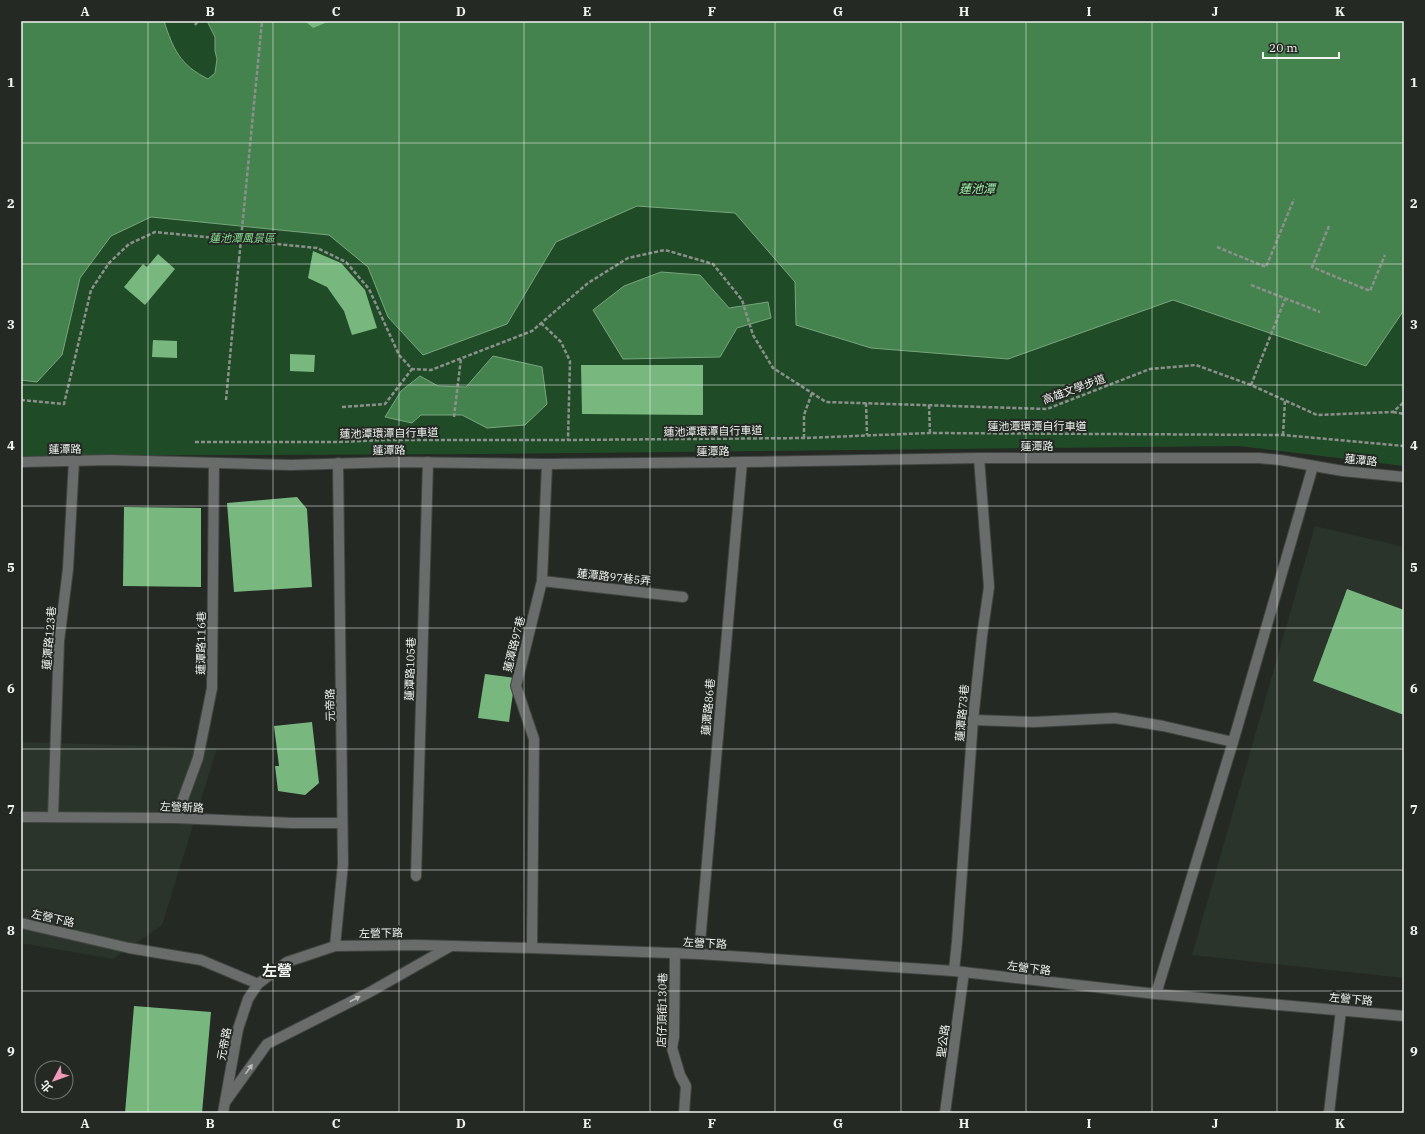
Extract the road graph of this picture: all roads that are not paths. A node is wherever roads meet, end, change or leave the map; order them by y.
1 (979, 458) junction
2 (74, 461) junction
3 (21, 462) edge
4 (428, 462) junction
5 (742, 462) junction
6 (338, 463) junction
7 (214, 464) junction
8 (547, 464) junction
9 (1313, 466) junction
10 (1404, 477) edge
11 (542, 581) junction
12 (683, 597) dead end
13 (973, 720) junction
14 (1233, 742) junction
15 (21, 817) edge
16 (53, 817) junction
17 (176, 818) junction
18 (342, 823) junction
19 (416, 876) dead end
20 (21, 923) edge
21 (335, 946) junction
22 (451, 946) junction
23 (532, 948) junction
24 (675, 953) junction
25 (699, 954) junction
26 (954, 971) junction
27 (964, 972) junction
28 (258, 984) junction
29 (1156, 994) junction
30 (1341, 1010) junction
31 (1404, 1016) edge
32 (226, 1100) junction
33 (223, 1113) edge
34 (684, 1113) edge
35 (945, 1113) edge
36 (1329, 1113) edge

1 - 5 street, 蓮潭路
1 - 9 street, 蓮潭路
1 - 13 street, 蓮潭路73巷
2 - 3 street, 蓮潭路
2 - 7 street, 蓮潭路
2 - 16 street, 蓮潭路123巷
4 - 6 street, 蓮潭路
4 - 8 street, 蓮潭路
4 - 19 street, 蓮潭路105巷
5 - 8 street, 蓮潭路
5 - 25 street, 蓮潭路86巷
6 - 7 street, 蓮潭路
6 - 18 street, 元帝路
7 - 17 street, 蓮潭路116巷
8 - 11 street, 蓮潭路97巷
9 - 10 street, 蓮潭路
9 - 14 street
11 - 12 street, 蓮潭路97巷5弄
11 - 23 street, 蓮潭路97巷
13 - 14 street
13 - 26 street, 蓮潭路73巷
14 - 29 street
15 - 16 street, 左營新路
16 - 17 street, 左營新路
17 - 18 street, 左營新路
18 - 21 street, 元帝路
20 - 28 street, 左營下路
21 - 22 street, 左營下路
21 - 28 street, 左營下路
22 - 23 street, 左營下路
32 -> 22 street
23 - 24 street, 左營下路
24 - 25 street, 左營下路
24 - 34 street, 店仔頂街130巷
25 - 26 street, 左營下路
26 - 27 street, 左營下路
27 - 29 street, 左營下路
27 - 35 street, 聖公路
28 - 32 street, 元帝路
29 - 30 street, 左營下路
30 - 31 street, 左營下路
30 - 36 street
32 - 33 street, 元帝路

